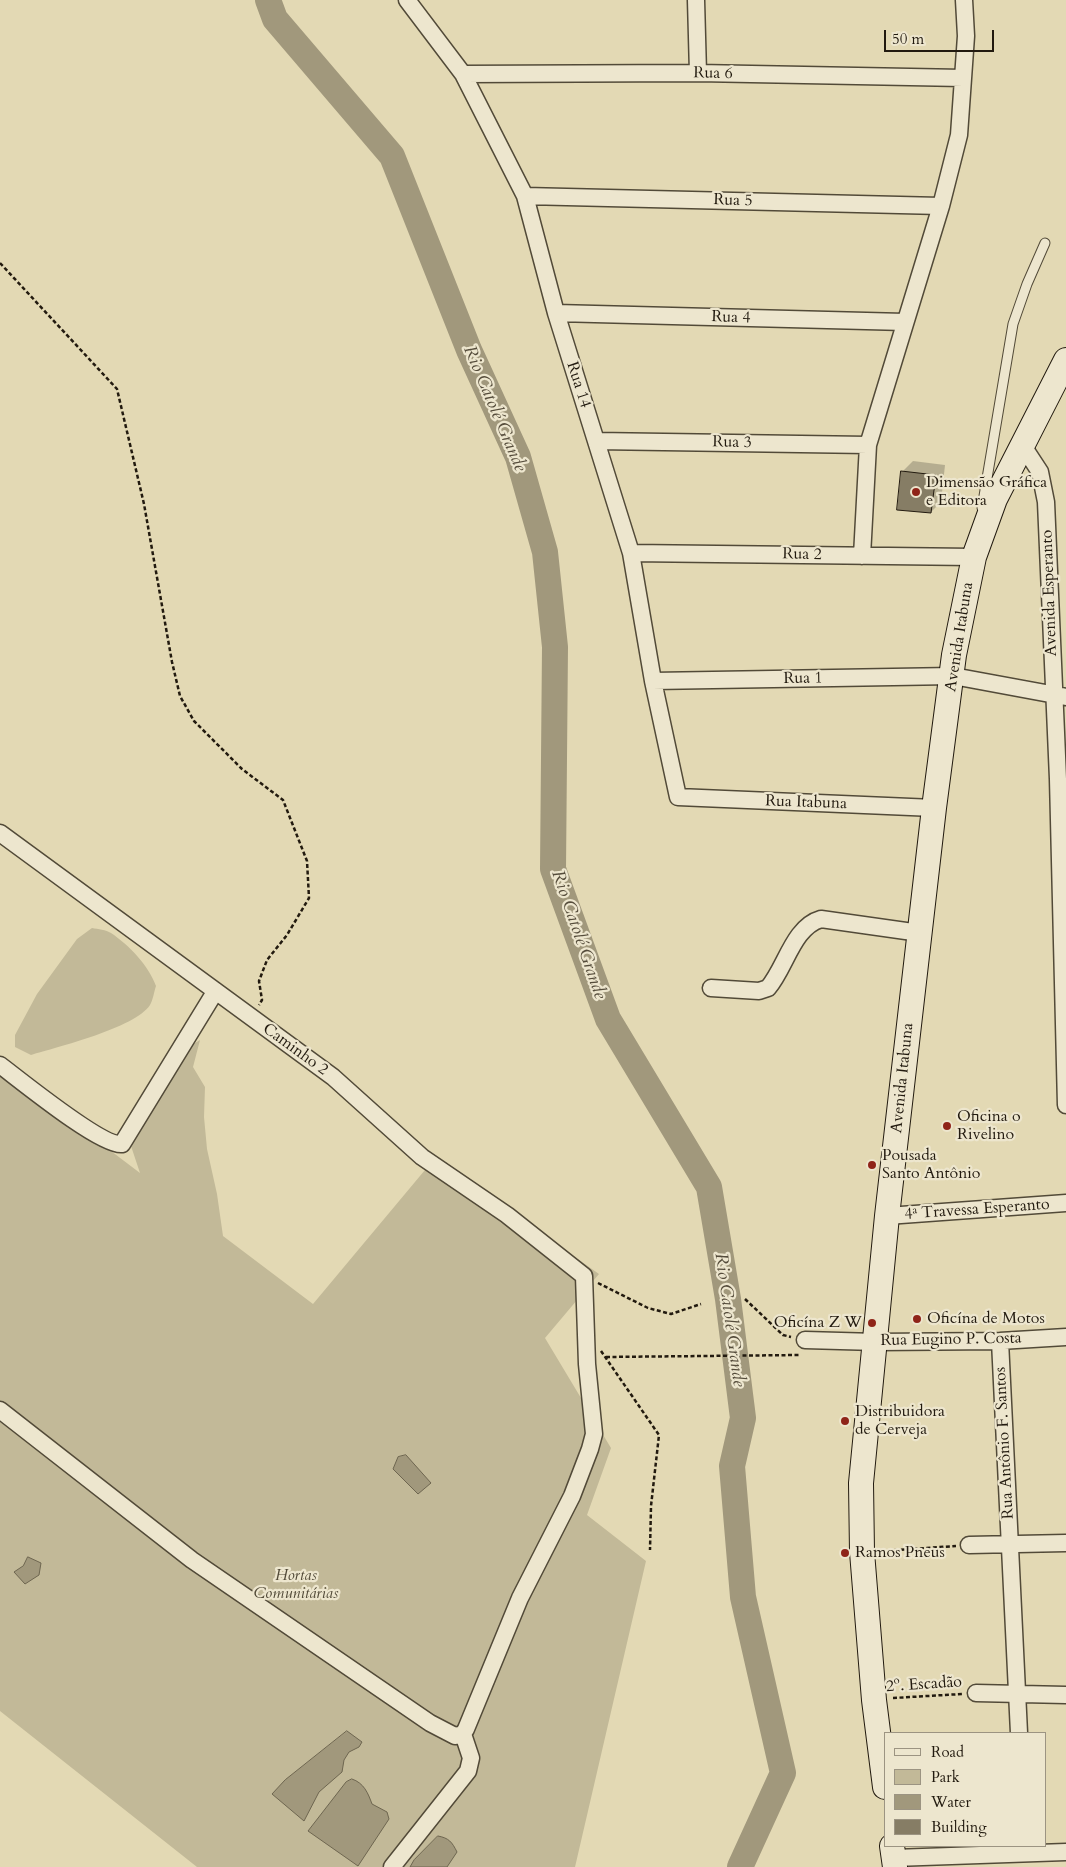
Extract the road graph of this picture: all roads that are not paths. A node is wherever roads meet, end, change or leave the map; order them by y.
1 (407, 0) edge
2 (696, 0) edge
3 (964, 0) edge
4 (463, 74) junction
5 (698, 74) junction
6 (963, 78) junction
7 (525, 196) junction
8 (941, 206) junction
9 (1045, 243) dead end
10 (556, 313) junction
11 (906, 322) junction
12 (1063, 373) edge
13 (596, 441) junction
14 (868, 444) junction
15 (1023, 446) junction
16 (630, 553) junction
17 (862, 556) junction
18 (974, 557) junction
19 (953, 676) junction
20 (653, 681) junction
21 (1059, 696) edge
22 (678, 797) joint
23 (934, 808) junction
24 (0, 833) edge
25 (920, 933) junction
26 (711, 988) dead end
27 (215, 992) junction
28 (0, 1065) edge
29 (1066, 1105) edge
30 (1066, 1203) edge
31 (887, 1216) junction
32 (1066, 1337) edge
33 (1000, 1341) junction
34 (876, 1342) junction
35 (806, 1347) road end
36 (0, 1410) edge
37 (1066, 1543) edge
38 (969, 1545) road end
39 (1010, 1545) junction
40 (976, 1693) road end
41 (1018, 1695) junction
42 (1066, 1695) edge
43 (1019, 1732) edge
44 (463, 1734) junction
45 (884, 1779) edge
46 (1023, 1850) edge
47 (1066, 1852) edge
48 (894, 1857) edge
49 (392, 1867) edge

1 - 4 street, Rua 14
2 - 5 street
3 - 6 street
4 - 5 street, Rua 6
4 - 7 street, Rua 14
5 - 6 street, Rua 6
6 - 8 street
7 - 8 street, Rua 5
7 - 10 street, Rua 14
8 - 11 street
9 - 18 lane
10 - 11 street, Rua 4
10 - 13 street, Rua 14
11 - 14 street
12 - 15 main road, Avenida Itabuna
13 - 14 street, Rua 3
13 - 16 street, Rua 14
14 - 17 street
15 - 18 main road, Avenida Itabuna
15 - 21 street, Avenida Esperanto
16 - 17 street, Rua 2
16 - 20 street, Rua 14
17 - 18 street, Rua 2
18 - 19 main road, Avenida Itabuna
19 - 20 street, Rua 1
19 - 21 street, Rua 1
19 - 23 main road, Avenida Itabuna
20 - 22 street, Rua 14
21 - 29 street, Avenida Esperanto
22 - 23 street, Rua Itabuna
23 - 25 main road, Avenida Itabuna
24 - 27 street, Caminho 2
25 - 26 street
25 - 31 main road, Avenida Itabuna
27 - 28 street
27 - 44 street, Caminho 2
30 - 31 street, 4ª Travessa Esperanto
31 - 34 main road, Avenida Itabuna
32 - 33 street, Rua Eugino P. Costa
33 - 34 street, Rua Eugino P. Costa
33 - 39 street, Rua Antônio F. Santos
34 - 35 street, Rua Eugino P. Costa
34 - 45 main road, Avenida Itabuna
36 - 44 street
37 - 39 street
38 - 39 street
39 - 41 street, Rua Antônio F. Santos
40 - 41 street
41 - 42 street
41 - 43 street, Rua Antônio F. Santos
44 - 49 street
46 - 47 street
46 - 48 street

